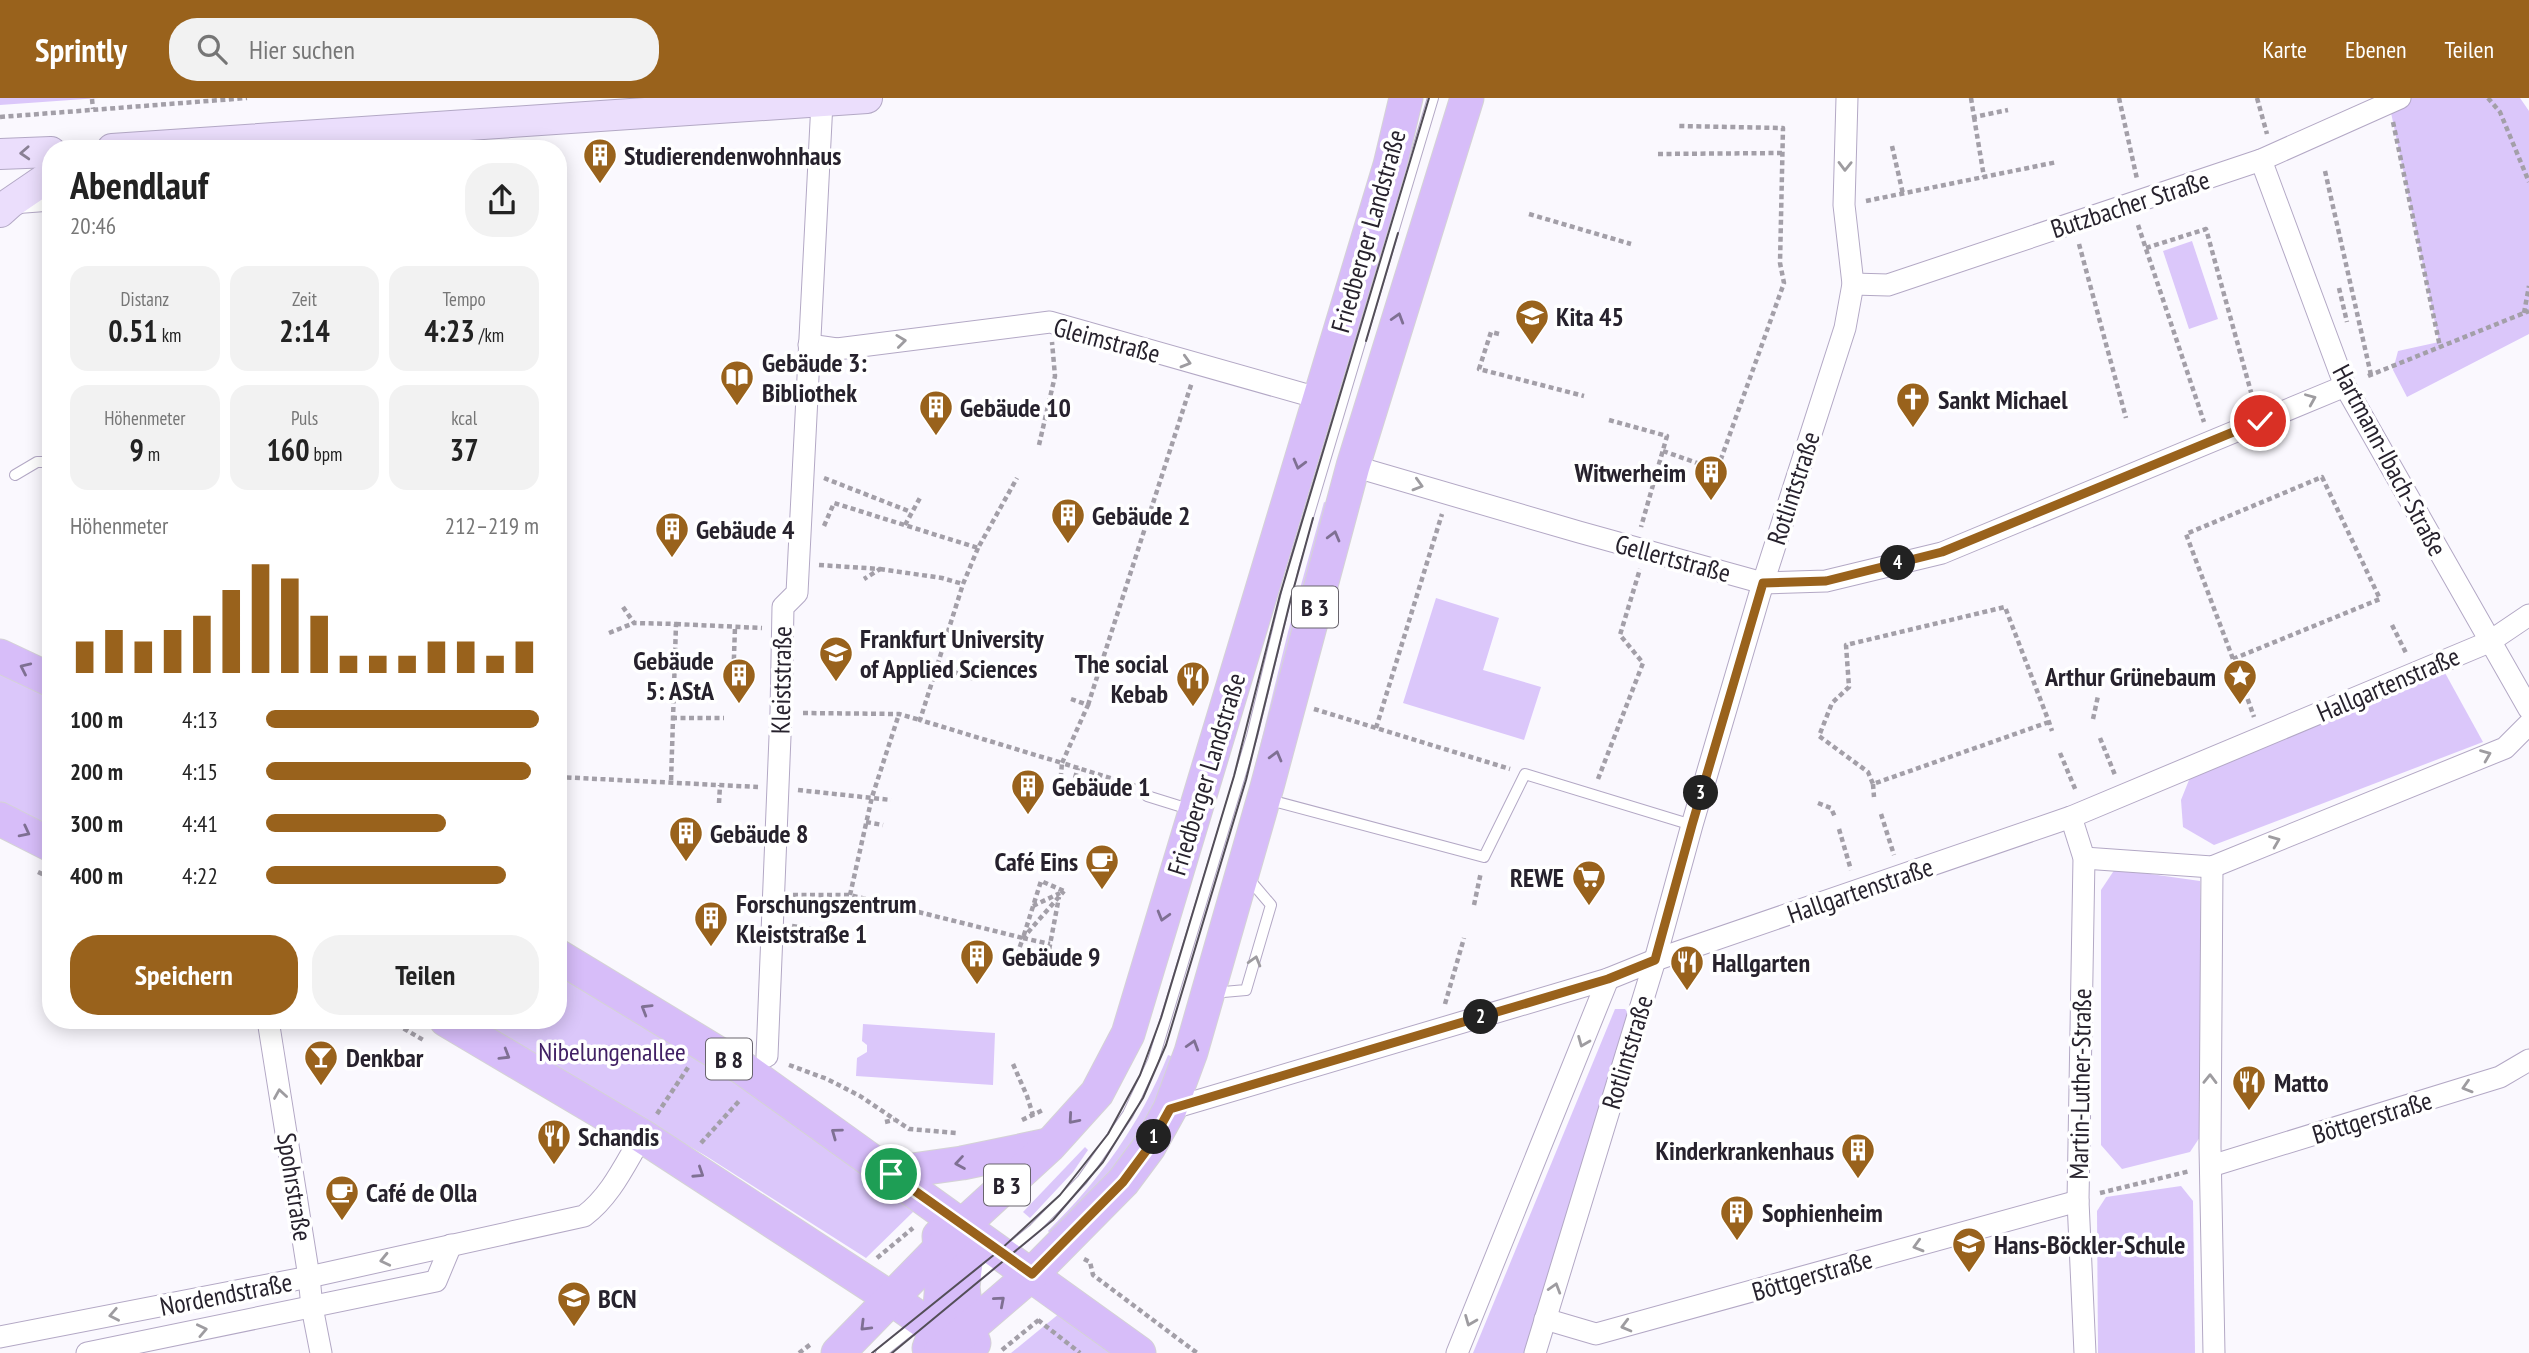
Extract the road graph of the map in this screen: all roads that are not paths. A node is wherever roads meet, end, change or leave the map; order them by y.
1 (867, 98) edge
2 (1406, 98) edge
3 (1433, 98) edge
4 (1467, 98) edge
5 (1847, 98) edge
6 (2395, 100) edge
7 (822, 102) junction
8 (374, 140) edge
9 (42, 152) edge
10 (0, 154) edge
11 (2267, 157) junction
12 (42, 182) edge
13 (42, 202) edge
14 (5, 208) edge
15 (1853, 284) junction
16 (809, 345) junction
17 (2345, 386) junction
18 (1318, 398) junction
19 (42, 462) edge
20 (1353, 466) junction
21 (15, 475) dead end
22 (1763, 583) junction
23 (2529, 615) edge
24 (2489, 642) junction
25 (0, 656) edge
26 (42, 676) edge
27 (2529, 709) edge
28 (2529, 724) edge
29 (1143, 791) road end
30 (1264, 799) junction
31 (1195, 811) junction
32 (2078, 814) junction
33 (0, 819) edge
34 (1692, 825) junction
35 (42, 840) edge
36 (2084, 858) junction
37 (2212, 867) junction
38 (1655, 960) junction
39 (567, 962) edge
40 (1608, 979) junction
41 (269, 1029) edge
42 (463, 1029) edge
43 (767, 1056) road end
44 (2529, 1060) edge
45 (1170, 1109) junction
46 (649, 1126) junction
47 (1050, 1145) junction
48 (2211, 1166) junction
49 (891, 1174) junction
50 (2078, 1201) junction
51 (940, 1218) junction
52 (451, 1245) junction
53 (940, 1249) junction
54 (1004, 1254) junction
55 (1032, 1274) junction
56 (309, 1278) junction
57 (892, 1299) junction
58 (312, 1307) junction
59 (1545, 1319) junction
60 (954, 1334) edge
61 (0, 1337) edge
62 (87, 1353) edge
63 (321, 1353) edge
64 (838, 1353) edge
65 (881, 1353) edge
66 (1139, 1353) edge
67 (1457, 1353) edge
68 (1535, 1353) edge
69 (2085, 1353) edge
70 (2214, 1353) edge

1 - 7 main road
2 - 18 main road, Friedberger Landstraße / B 3
3 - 54 lane, Friedberger Landstraße
20 -> 4 main road, Friedberger Landstraße / B 3
5 -> 15 street, Rotlintstraße
6 - 11 street, Butzbacher Straße
7 - 8 main road
7 - 16 street, Kleiststraße
9 -> 10 main road
11 - 15 street, Butzbacher Straße
11 - 17 street, Hartmann-Ibach-Straße
12 - 14 main road
13 - 14 street
15 - 22 street, Rotlintstraße
16 -> 18 street, Gleimstraße
16 - 43 street, Kleiststraße
22 -> 17 street, Gellertstraße
17 - 24 street, Hartmann-Ibach-Straße
18 -> 31 main road, Friedberger Landstraße / B 3
19 - 21 lane
20 -> 22 street, Gellertstraße
30 -> 20 main road, Friedberger Landstraße / B 3
22 - 34 street, Rotlintstraße
23 - 24 street, Hallgartenstraße
24 - 27 street, Hartmann-Ibach-Straße
24 - 32 street, Hallgartenstraße
26 -> 25 main road
37 -> 28 street
29 - 31 lane
30 - 34 lane
45 -> 30 main road, Friedberger Landstraße / B 3
31 -> 47 main road, Friedberger Landstraße / B 3
32 - 36 street, Martin-Luther-Straße
32 - 38 street, Hallgartenstraße
33 -> 35 main road
34 - 38 street, Rotlintstraße
36 - 37 street
36 - 50 street, Martin-Luther-Straße
48 -> 37 street
38 - 40 street, Hallgartenstraße
59 -> 38 street, Rotlintstraße
49 -> 39 main road, B 8
40 - 45 street, Hallgartenstraße
40 -> 67 street, Rotlintstraße
56 -> 41 street, Spohrstraße
42 -> 46 main road
44 -> 48 street, Böttgerstraße
45 - 55 main road, Friedberger Landstraße / B 3
46 - 52 street, Nordendstraße
46 -> 57 main road
47 -> 49 main road
47 - 51 main road, Friedberger Landstraße / B 3
48 - 70 street
49 - 51 main road, B 8
50 -> 59 street, Böttgerstraße
50 - 69 street, Martin-Luther-Straße
51 - 53 main road, Friedberger Landstraße
51 - 54 main road, B 8
51 - 60 main road
52 -> 56 street, Nordendstraße
52 - 58 street, Nordendstraße
53 - 57 main road, Friedberger Landstraße
53 - 60 main road
54 - 55 main road, B 8
54 - 60 lane, Friedberger Landstraße
60 -> 55 main road, Friedberger Landstraße
55 - 66 main road, B 8
56 - 58 street, Spohrstraße
56 -> 61 street, Nordendstraße
57 - 60 main road
57 -> 64 main road, Friedberger Landstraße
62 -> 58 street, Nordendstraße
58 - 63 street, Spohrstraße
59 - 68 street, Rotlintstraße
60 - 65 lane, Friedberger Landstraße

